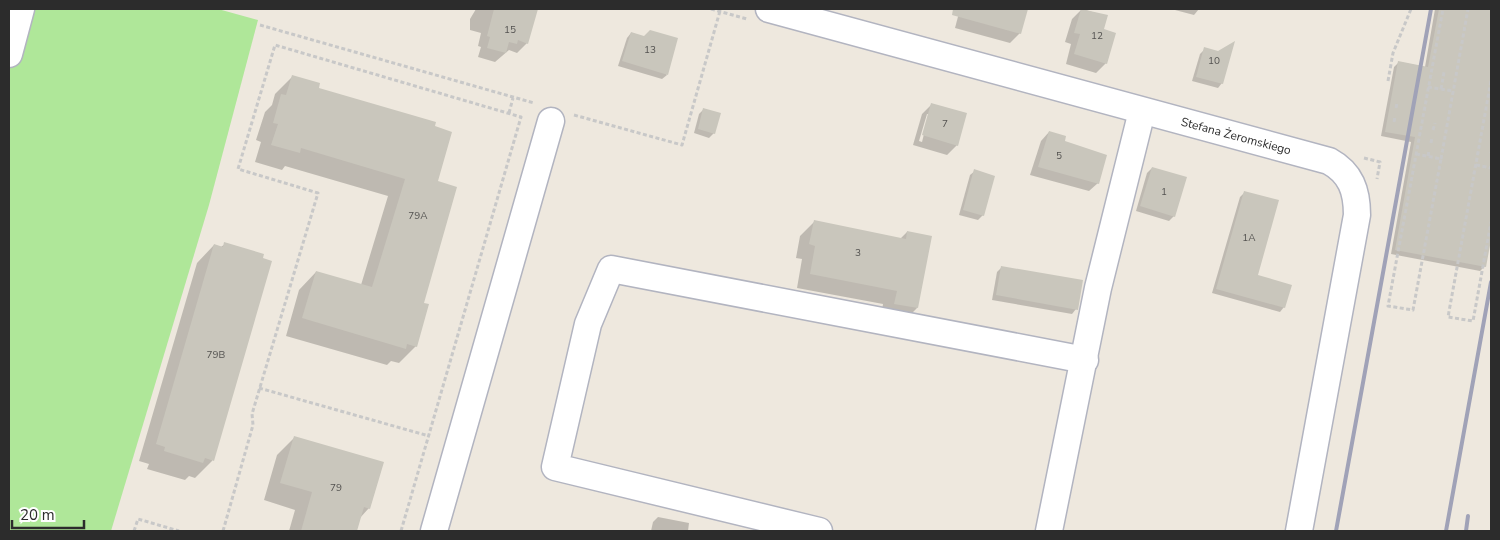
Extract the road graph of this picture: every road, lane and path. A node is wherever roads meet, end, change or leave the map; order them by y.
1 (21, 9) edge
2 (770, 9) edge
3 (1411, 9) edge
4 (1443, 9) edge
5 (1468, 9) edge
6 (720, 11) dead end
7 (260, 25) dead end
8 (9, 54) edge
9 (1444, 72) dead end
10 (1388, 81) dead end
11 (1491, 81) edge
12 (1428, 87) junction
13 (1441, 89) junction
14 (1453, 91) junction
15 (513, 98) junction
16 (1490, 98) edge
17 (1397, 103) dead end
18 (1396, 108) dead end
19 (1142, 111) junction
20 (509, 113) junction
21 (554, 113) junction
22 (1395, 117) dead end
23 (1394, 122) dead end
24 (1434, 123) dead end
25 (1433, 130) dead end
26 (1432, 137) dead end
27 (1431, 144) dead end
28 (1429, 151) dead end
29 (1416, 154) junction
30 (1428, 156) junction
31 (1441, 159) junction
32 (1489, 162) dead end
33 (1476, 165) junction
34 (1490, 168) edge
35 (1491, 222) edge
36 (1085, 360) junction
37 (259, 388) junction
38 (429, 436) junction
39 (134, 531) edge
40 (179, 531) edge
41 (222, 531) edge
42 (401, 531) edge
43 (434, 531) edge
44 (819, 531) edge
45 (1049, 531) edge
46 (1299, 531) edge

1 - 8 street
2 - 19 street, Stefana Żeromskiego
3 - 10 path
4 - 12 path
5 - 14 path
6 - 21 path
7 - 15 path
9 - 13 path
11 - 16 path
12 - 13 path
12 - 29 path
13 - 14 path
14 - 31 path
15 - 20 path
15 - 21 path
16 - 33 path
17 - 18 path
19 - 36 street
19 - 46 street, Stefana Żeromskiego
20 - 37 path
20 - 38 path
21 - 43 street
22 - 23 path
24 - 25 path
26 - 27 path
28 - 30 path
29 - 30 path
29 - 31 path
30 - 31 path
32 - 34 path
33 - 34 path
33 - 35 path
36 - 44 street
36 - 45 street
37 - 38 path
37 - 41 path
38 - 42 path
39 - 40 path

